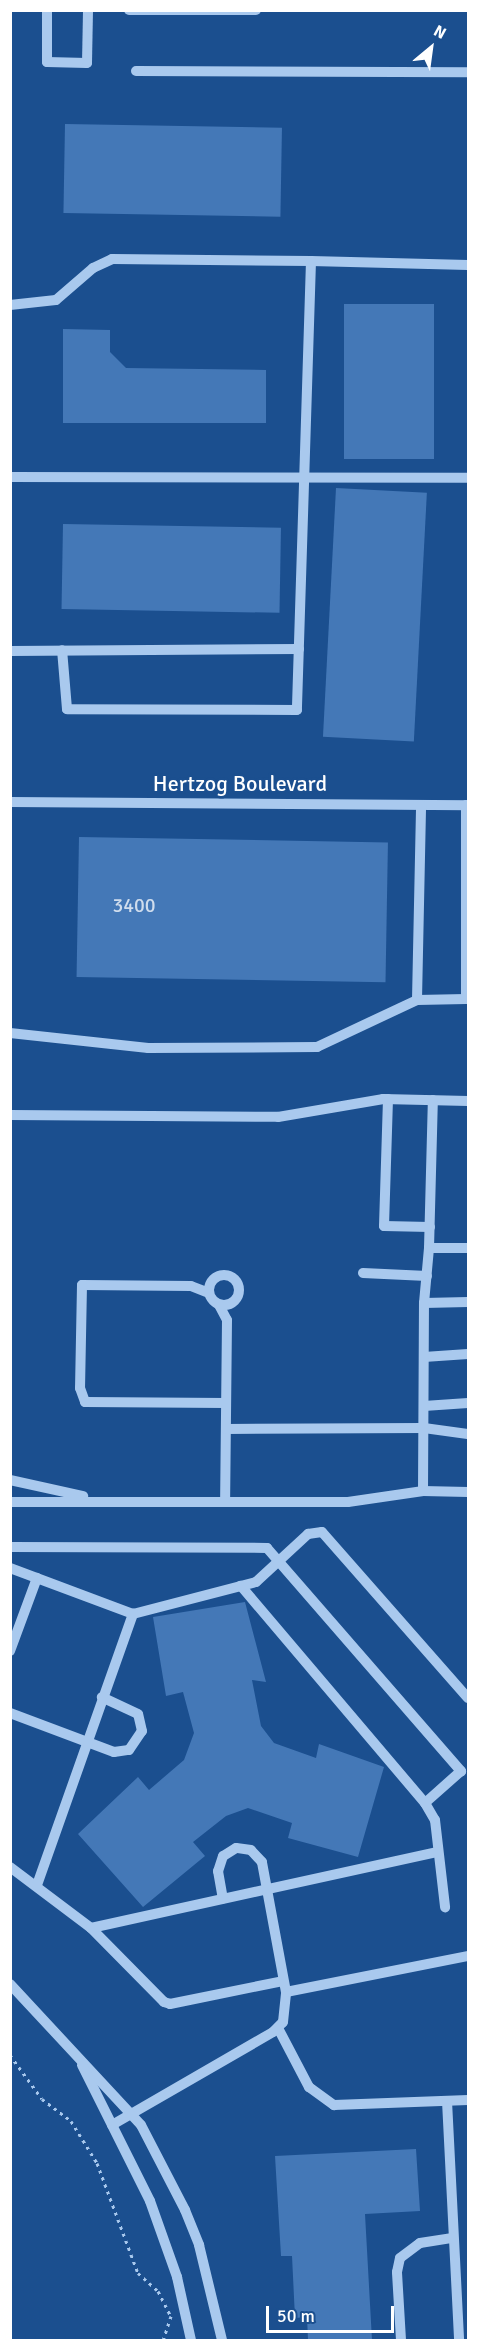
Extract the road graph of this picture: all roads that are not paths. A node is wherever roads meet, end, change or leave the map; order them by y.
1 (47, 10) edge
2 (88, 10) edge
3 (129, 10) edge
4 (256, 10) edge
5 (136, 71) dead end
6 (468, 72) edge
7 (311, 261) junction
8 (468, 265) edge
9 (10, 305) edge
10 (10, 477) edge
11 (304, 477) junction
12 (468, 478) edge
13 (299, 649) junction
14 (62, 650) junction
15 (10, 651) edge
16 (10, 802) edge
17 (421, 805) junction
18 (467, 805) edge
19 (417, 1000) junction
20 (10, 1033) edge
21 (388, 1099) junction
22 (433, 1100) junction
23 (468, 1101) edge
24 (10, 1115) edge
25 (430, 1227) junction
26 (429, 1248) junction
27 (468, 1248) edge
28 (363, 1274) dead end
29 (427, 1276) junction
30 (209, 1293) junction
31 (468, 1302) edge
32 (424, 1303) junction
33 (219, 1305) junction
34 (468, 1354) edge
35 (424, 1356) junction
36 (226, 1403) junction
37 (468, 1403) edge
38 (424, 1406) junction
39 (424, 1428) junction
40 (226, 1429) junction
41 (468, 1434) edge
42 (10, 1480) edge
43 (423, 1491) junction
44 (468, 1492) edge
45 (101, 1500) junction
46 (225, 1500) junction
47 (10, 1502) edge
48 (10, 1547) edge
49 (279, 1561) junction
50 (10, 1568) edge
51 (37, 1578) junction
52 (241, 1586) junction
53 (133, 1614) junction
54 (10, 1651) edge
55 (102, 1696) junction
56 (468, 1698) edge
57 (10, 1713) edge
58 (86, 1742) junction
59 (425, 1803) junction
60 (438, 1852) junction
61 (10, 1867) edge
62 (36, 1885) junction
63 (267, 1890) junction
64 (223, 1899) junction
65 (445, 1907) dead end
66 (91, 1928) junction
67 (468, 1956) edge
68 (284, 1981) junction
69 (10, 1984) edge
70 (286, 1992) junction
71 (278, 2028) junction
72 (75, 2052) junction
73 (468, 2100) edge
74 (447, 2101) junction
75 (131, 2114) junction
76 (112, 2125) junction
77 (453, 2238) junction
78 (191, 2340) edge
79 (222, 2340) edge
80 (401, 2340) edge
81 (459, 2340) edge

1 - 2 street
3 - 4 street
5 - 6 street
7 - 8 street
7 - 9 street
7 - 11 street
10 - 11 street
11 - 12 street
11 - 13 street
13 - 14 street
13 - 14 street
14 - 15 street
16 - 17 street, Hertzog Boulevard
17 - 18 street, Hertzog Boulevard
17 - 19 street
18 - 19 street
19 - 20 street
21 - 22 street
21 - 24 street
21 - 25 street
22 - 23 street
22 - 25 street
25 - 26 street
26 - 27 street
26 - 29 street
28 - 29 street
29 - 32 street
30 - 33 street
30 - 33 street
30 - 36 street
31 - 32 street
32 - 35 street
33 - 36 street
34 - 35 street
35 - 38 street
36 - 40 street
37 - 38 street
38 - 39 street
39 - 40 street
39 - 41 street
39 - 43 street
40 - 46 street
42 - 45 street
43 - 44 street
43 - 46 street
45 - 46 street
45 - 47 street
48 - 49 street
49 - 52 street
49 - 56 street
49 - 59 street
50 - 51 street
51 - 53 street
51 - 54 street
52 - 53 street
52 - 59 street
53 - 55 street
55 - 58 street
55 - 58 street
57 - 58 street
58 - 62 street
59 - 60 street
60 - 63 street
60 - 65 street
61 - 62 street
62 - 66 street
63 - 64 street
63 - 64 street
63 - 68 street
64 - 66 street
66 - 68 street
67 - 70 street
68 - 70 street
69 - 72 street
70 - 71 street
71 - 74 street
71 - 75 street
72 - 75 street
72 - 76 street
73 - 74 street
74 - 77 street
75 - 76 street
75 - 79 street
76 - 78 street
77 - 80 street
77 - 81 street

